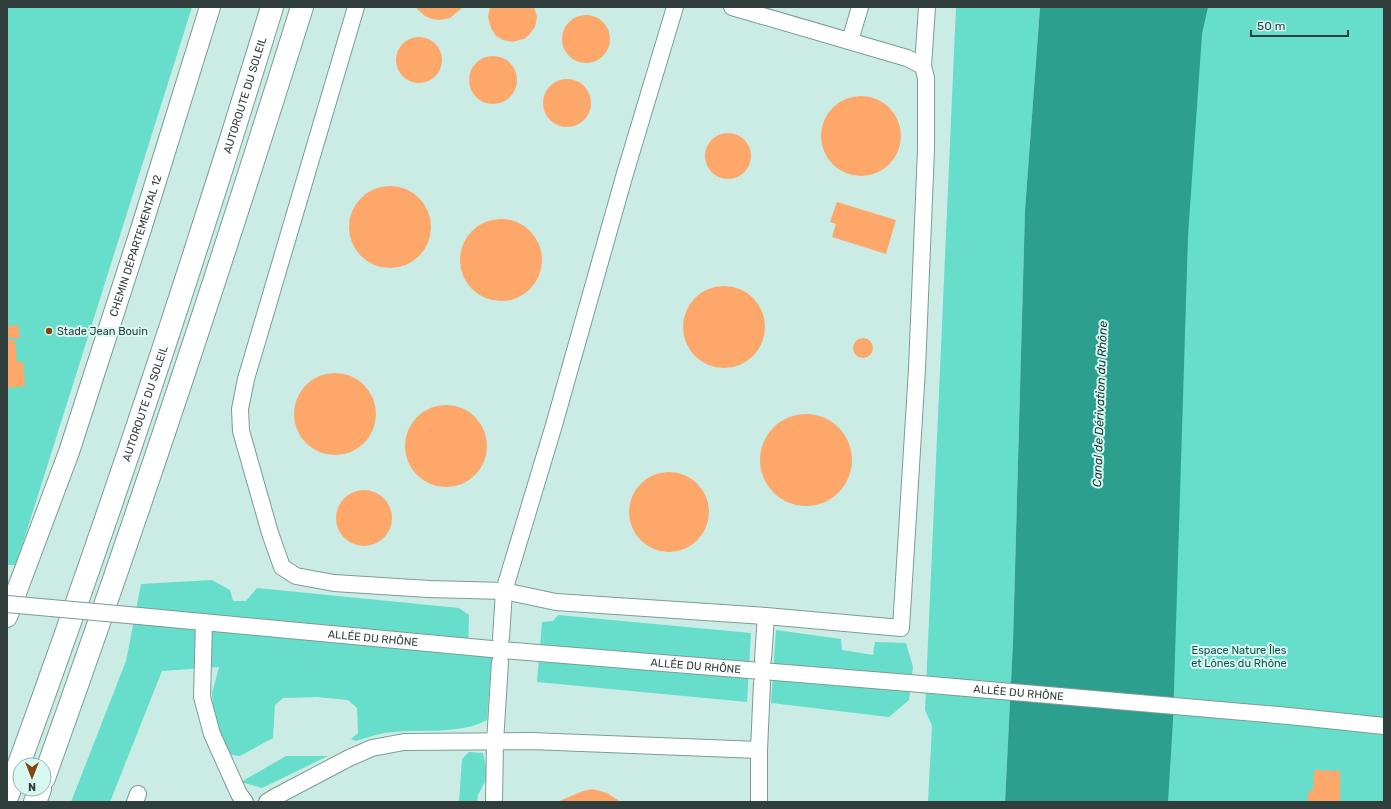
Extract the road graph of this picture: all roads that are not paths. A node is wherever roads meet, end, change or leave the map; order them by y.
1 (210, 7) edge
2 (272, 7) edge
3 (302, 7) edge
4 (356, 7) edge
5 (675, 7) edge
6 (732, 7) edge
7 (860, 7) edge
8 (927, 7) edge
9 (850, 41) junction
10 (923, 66) junction
11 (504, 591) junction
12 (7, 604) edge
13 (766, 616) junction
14 (7, 617) edge
15 (204, 622) junction
16 (502, 638) dead end
17 (763, 659) dead end
18 (500, 662) dead end
19 (762, 683) dead end
20 (1384, 726) edge
21 (495, 742) junction
22 (759, 750) junction
23 (51, 757) edge
24 (7, 796) edge
25 (245, 802) edge
26 (267, 802) edge
27 (494, 802) edge
28 (758, 802) edge

1 - 14 main road, CHEMIN DÉPARTEMENTAL 12
2 - 24 highway, AUTOROUTE DU SOLEIL
3 - 23 highway
4 - 11 street
5 - 11 street
6 - 9 street
7 - 9 street
8 - 10 street
9 - 10 street
10 - 13 street
11 - 13 street
11 - 16 street
12 - 15 street, ALLÉE DU RHÔNE, bridge
13 - 17 street
15 - 20 street, ALLÉE DU RHÔNE
15 - 25 street
18 - 21 street
19 - 22 street
21 - 22 street
21 - 26 street
21 - 27 street
22 - 28 street

